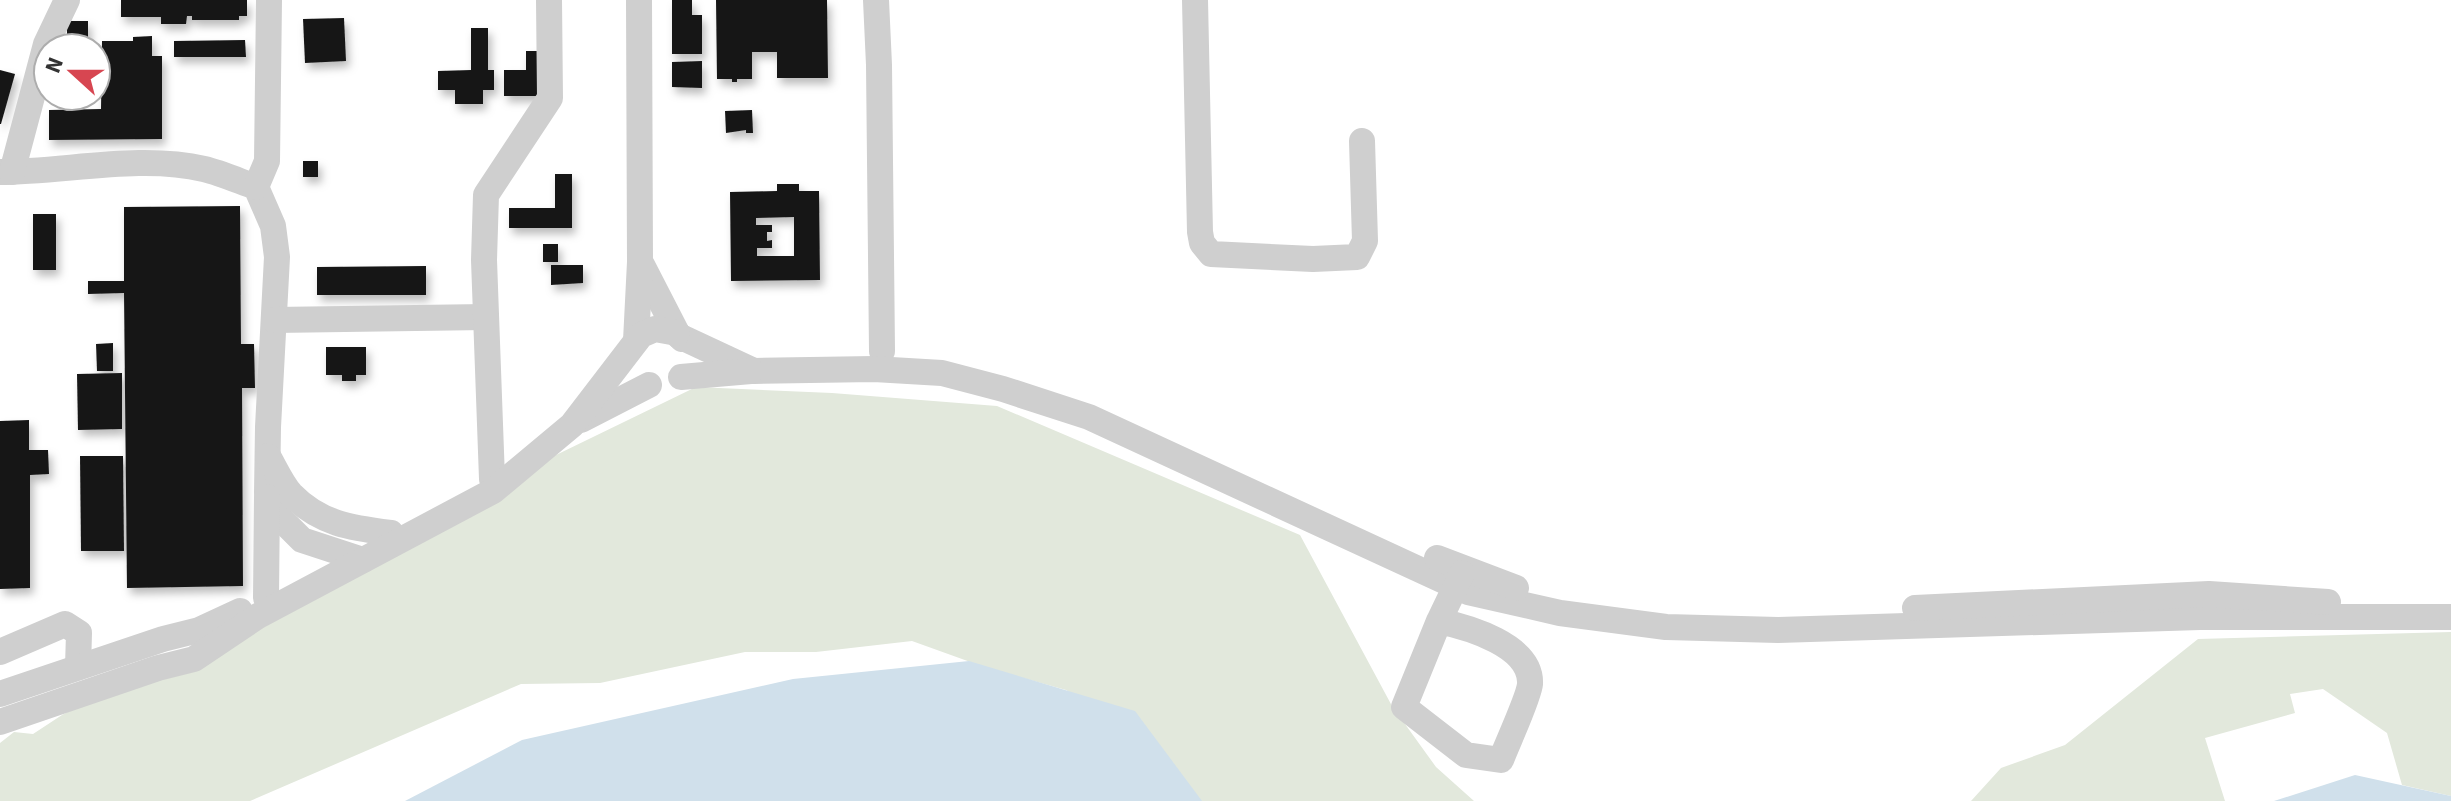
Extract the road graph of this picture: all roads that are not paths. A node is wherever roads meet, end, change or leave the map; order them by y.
1 (67, 0) edge
2 (269, 0) edge
3 (549, 0) edge
4 (639, 0) edge
5 (876, 0) edge
6 (1195, 0) edge
7 (1362, 141) dead end
8 (6, 172) edge
9 (256, 187) junction
10 (640, 262) junction
11 (486, 317) junction
12 (274, 320) junction
13 (678, 334) junction
14 (634, 344) junction
15 (882, 351) junction
16 (754, 371) junction
17 (681, 377) junction
18 (649, 385) junction
19 (572, 425) junction
20 (268, 456) junction
21 (492, 479) junction
22 (267, 493) junction
23 (391, 533) junction
24 (355, 558) junction
25 (1460, 578) junction
26 (266, 598) junction
27 (2451, 605) edge
28 (2451, 617) edge
29 (1439, 621) junction
30 (0, 652) edge
31 (0, 663) edge
32 (78, 667) junction
33 (0, 694) edge
34 (0, 722) edge

1 - 8 street
2 - 9 street
3 - 11 street
4 - 10 street
5 - 15 street
6 - 7 street
8 - 9 street
9 - 12 street
10 - 13 street
10 - 14 street
11 - 12 street
11 - 21 street
12 - 20 street
13 - 14 street
13 - 16 street
13 - 17 street
14 - 18 street
14 - 19 street
15 - 16 street
15 - 25 street
16 - 17 street
16 - 25 street
17 - 18 street
18 - 19 street
19 - 21 street
19 - 24 street
20 - 22 street
20 - 23 street
21 - 23 street
22 - 24 street
22 - 26 street
23 - 24 street
24 - 26 street
24 - 34 street
25 - 27 street
25 - 28 street
25 - 29 street
26 - 32 street
29 - 29 street
30 - 32 street
31 - 32 street
32 - 33 street

